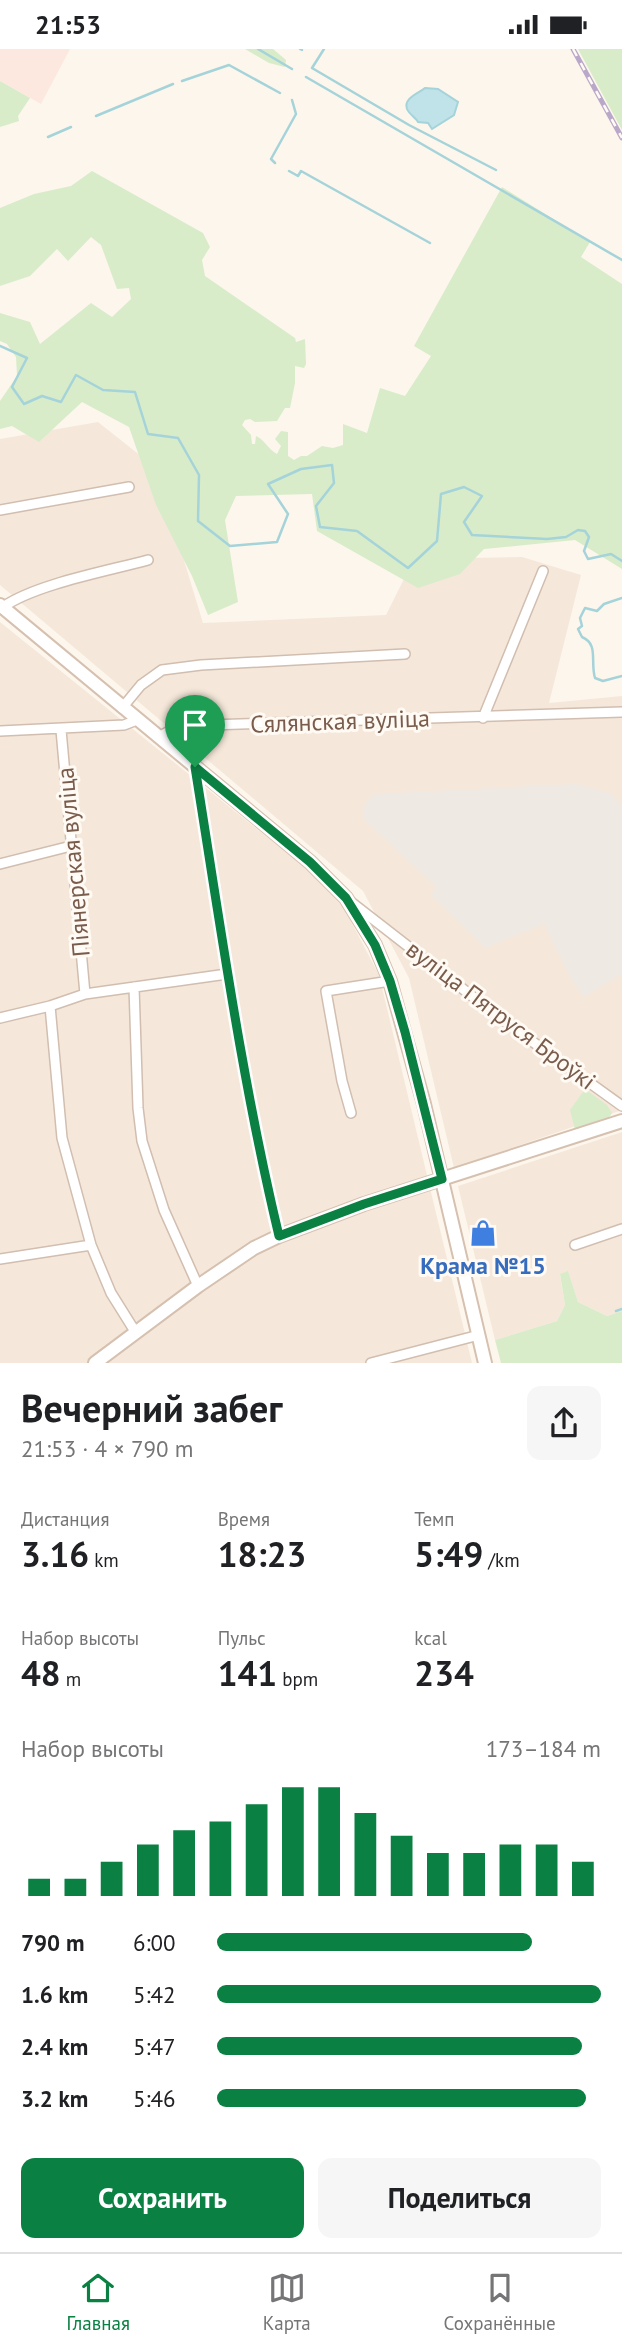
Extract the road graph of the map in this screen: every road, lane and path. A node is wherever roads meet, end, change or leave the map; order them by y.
1 (129, 488) dead end
2 (0, 510) edge
3 (148, 560) dead end
4 (543, 571) dead end
5 (1, 606) edge
6 (405, 654) dead end
7 (122, 708) junction
8 (622, 712) edge
9 (483, 717) junction
10 (137, 720) junction
11 (61, 730) junction
12 (0, 731) edge
13 (159, 737) junction
14 (195, 767) junction
15 (71, 846) junction
16 (0, 864) edge
17 (346, 898) junction
18 (228, 974) junction
19 (390, 981) junction
20 (134, 987) junction
21 (85, 994) junction
22 (50, 1006) junction
23 (0, 1018) edge
24 (622, 1106) edge
25 (351, 1112) dead end
26 (622, 1121) edge
27 (442, 1179) junction
28 (622, 1229) edge
29 (279, 1236) junction
30 (91, 1245) junction
31 (575, 1245) dead end
32 (0, 1259) edge
33 (198, 1286) junction
34 (136, 1333) junction
35 (479, 1335) junction
36 (95, 1363) edge
37 (371, 1363) edge
38 (485, 1363) edge

1 - 2 street
3 - 5 street
4 - 9 street
5 - 7 main road, вуліца Пятруся Броўкі
6 - 7 street
7 - 10 main road, вуліца Пятруся Броўкі
8 - 9 street, Сялянская вуліца
9 - 13 street, Сялянская вуліца
10 - 11 street
10 - 13 main road, вуліца Пятруся Броўкі
11 - 12 street
11 - 15 street, Піянерская вуліца
13 - 14 main road, вуліца Пятруся Броўкі
14 - 17 main road, вуліца Пятруся Броўкі
14 - 18 street
15 - 16 street
15 - 21 street, Піянерская вуліца
17 - 19 main road, вуліца Пятруся Броўкі
17 - 24 street, вуліца Пятруся Броўкі
18 - 20 street
18 - 29 street
19 - 25 street
19 - 27 main road, вуліца Пятруся Броўкі
20 - 21 street
20 - 33 street
21 - 22 street
22 - 23 street
22 - 30 street
26 - 27 main road
27 - 29 main road
27 - 35 main road, вуліца Пятруся Броўкі
28 - 31 street
29 - 33 main road
30 - 32 street
30 - 34 street
33 - 34 main road
34 - 36 main road
35 - 37 street
35 - 38 main road, вуліца Пятруся Броўкі

